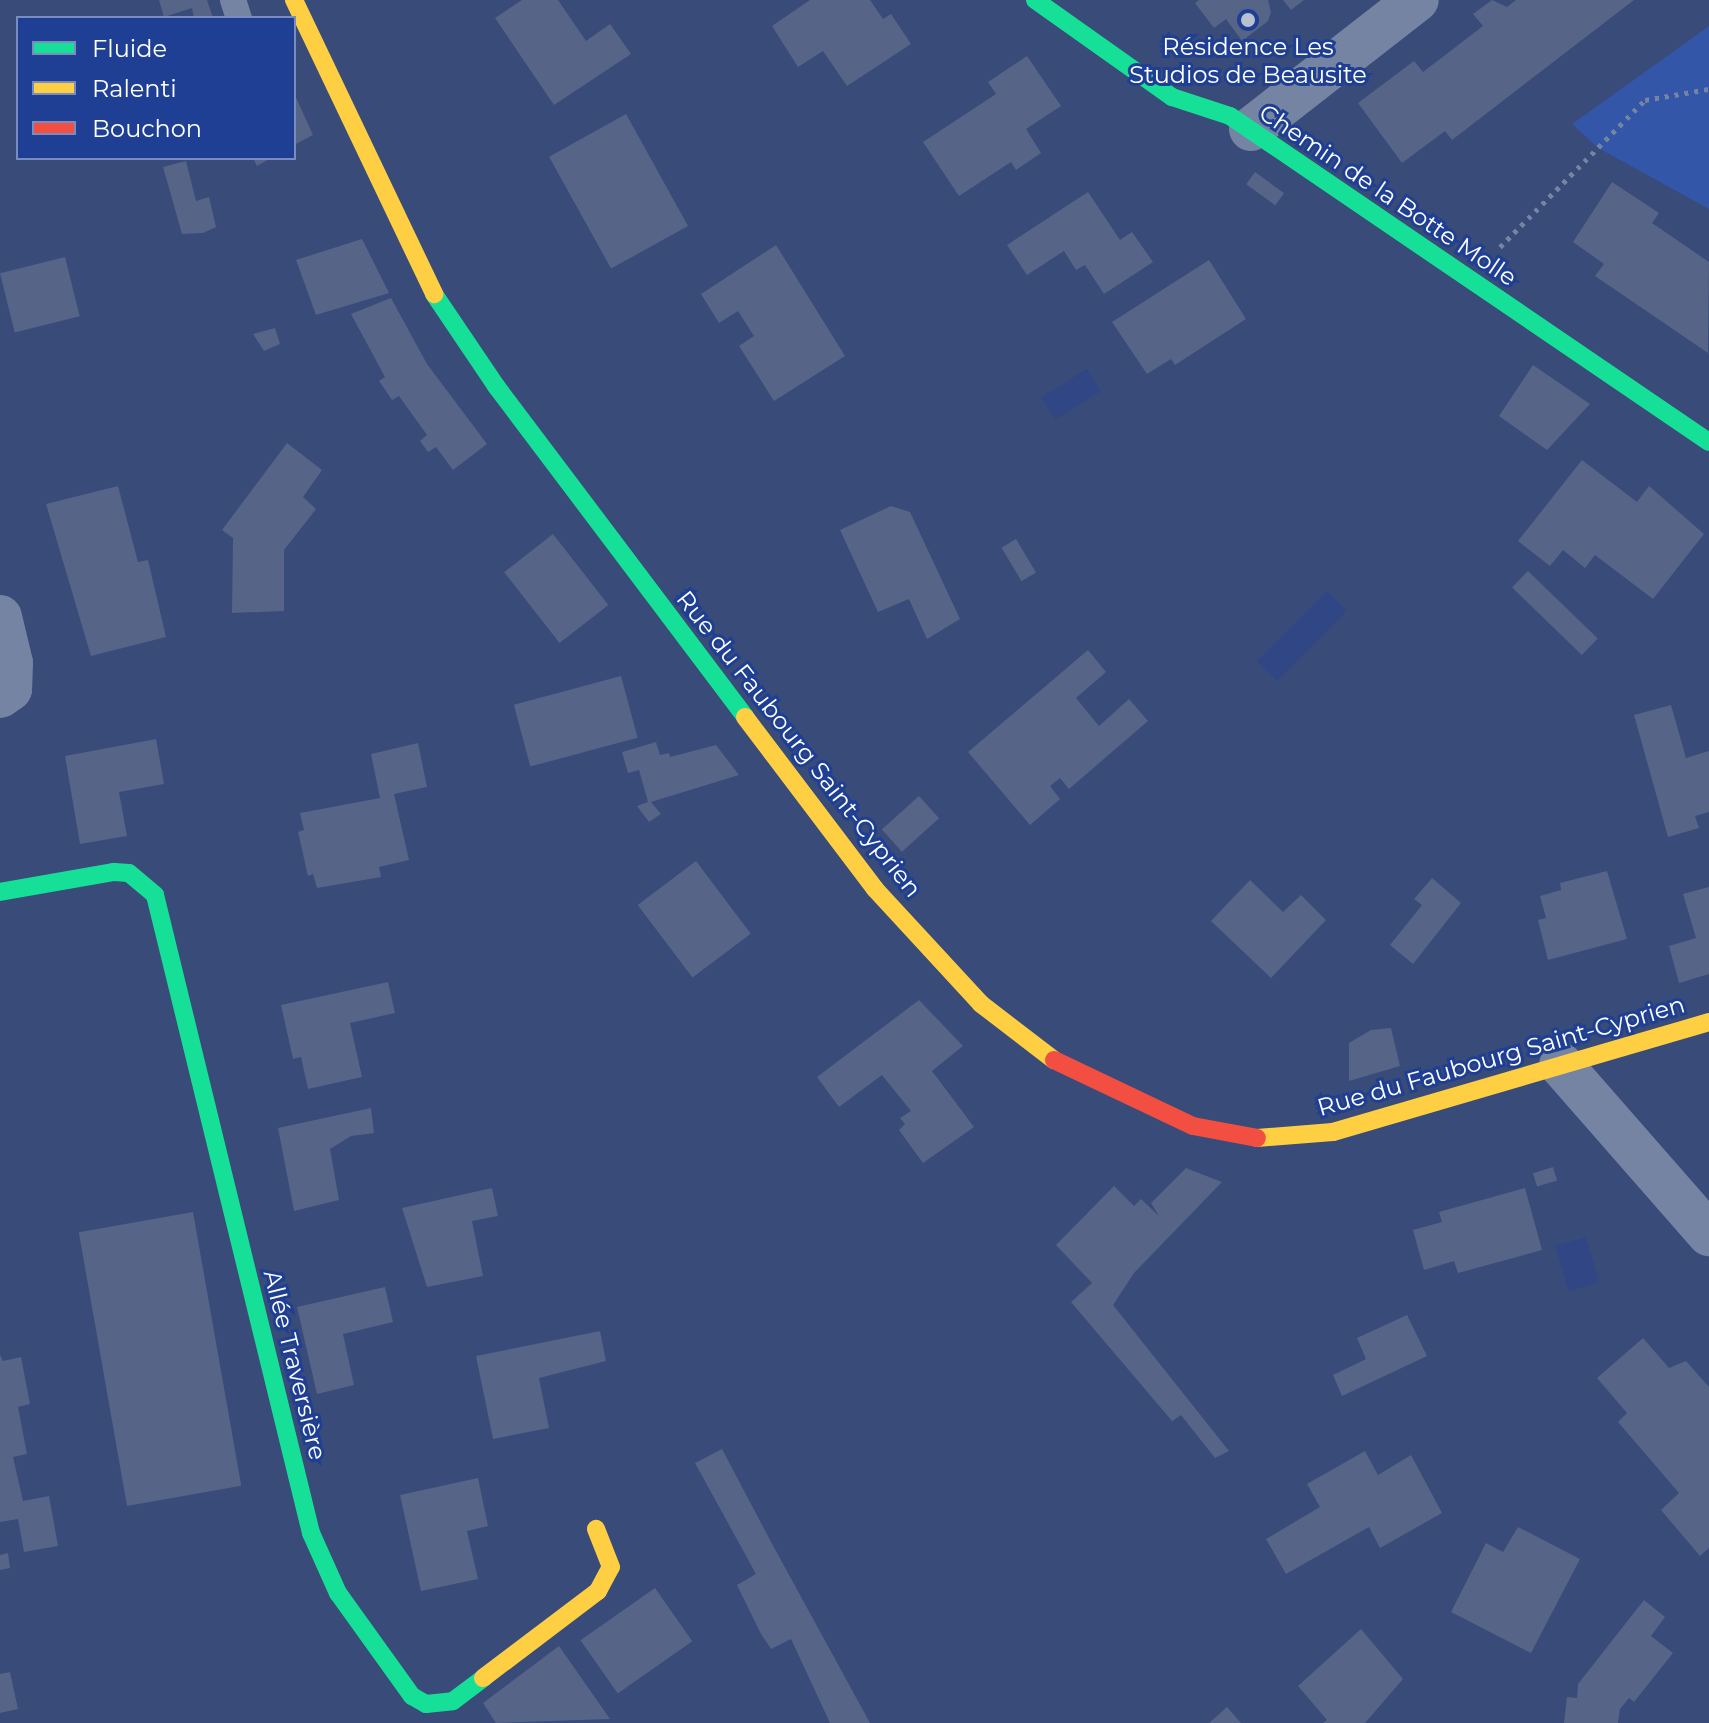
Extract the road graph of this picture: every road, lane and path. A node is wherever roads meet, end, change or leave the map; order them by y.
1 (294, 0) edge
2 (1035, 0) edge
3 (1417, 0) edge
4 (1709, 89) edge
5 (1251, 129) junction
6 (1466, 276) junction
7 (1709, 442) edge
8 (0, 617) edge
9 (0, 696) edge
10 (0, 892) edge
11 (1709, 1022) edge
12 (1561, 1065) junction
13 (1709, 1234) edge
14 (596, 1529) dead end

1 - 12 street, Rue du Faubourg Saint-Cyprien
2 - 5 street, Chemin de la Botte Molle
3 - 5 street
4 - 6 path
5 - 6 street, Chemin de la Botte Molle
6 - 7 street, Chemin de la Botte Molle
8 - 9 street
10 - 14 street, Allée Traversière
11 - 12 street, Rue du Faubourg Saint-Cyprien
12 - 13 street

